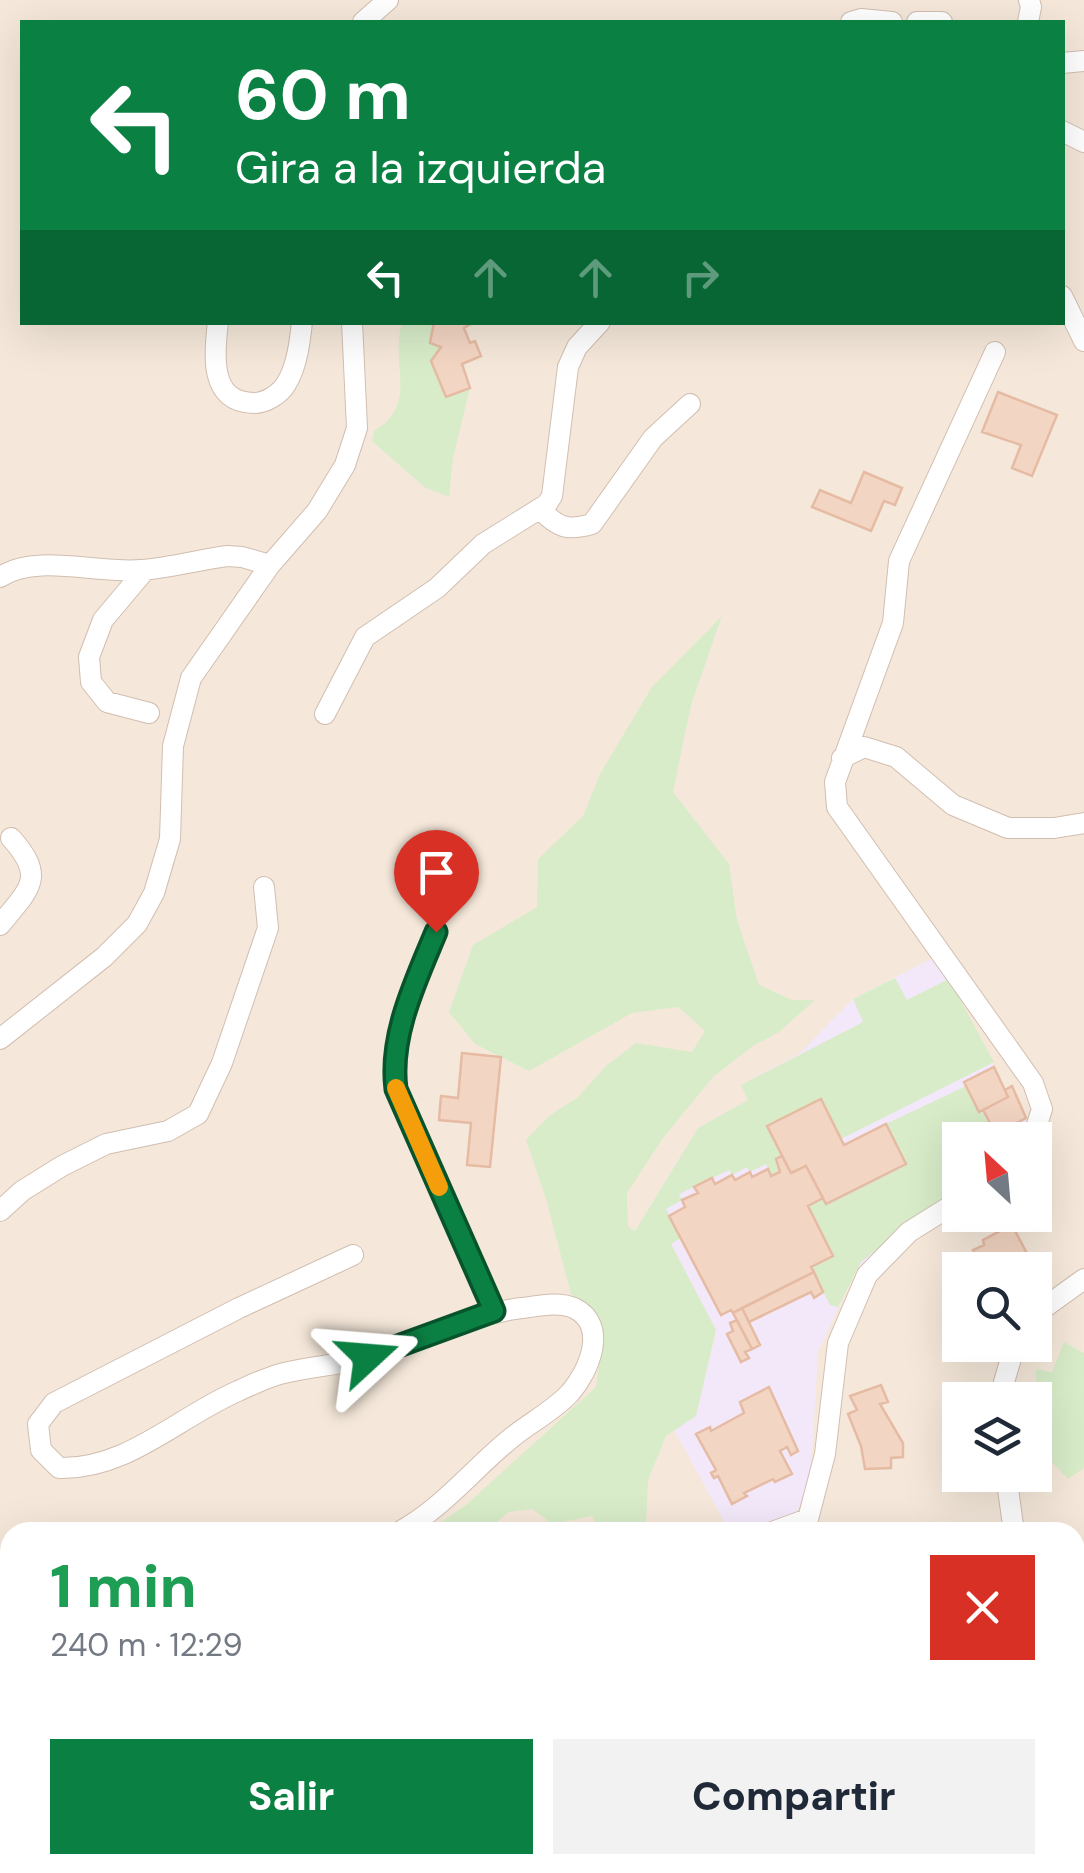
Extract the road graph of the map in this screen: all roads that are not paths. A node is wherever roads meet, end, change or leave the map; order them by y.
1 (388, 0) edge
2 (365, 20) edge
3 (1065, 302) edge
4 (218, 325) edge
5 (302, 325) edge
6 (352, 325) edge
7 (597, 325) edge
8 (1084, 341) edge
9 (995, 352) dead end
10 (690, 404) dead end
11 (541, 510) junction
12 (270, 566) junction
13 (145, 570) junction
14 (0, 576) edge
15 (149, 713) dead end
16 (325, 714) dead end
17 (842, 758) junction
18 (1084, 823) edge
19 (11, 838) dead end
20 (264, 887) dead end
21 (0, 925) edge
22 (436, 932) dead end
23 (1, 1036) edge
24 (1038, 1122) edge
25 (0, 1211) edge
26 (942, 1211) edge
27 (353, 1255) dead end
28 (1084, 1280) edge
29 (1052, 1302) edge
30 (494, 1311) junction
31 (1008, 1492) edge
32 (414, 1522) edge
33 (815, 1522) edge
34 (1013, 1522) edge

1 - 2 street
3 - 8 street
4 - 5 street
6 - 12 street
7 - 11 street
9 - 17 street
10 - 11 street
11 - 16 street
12 - 13 street
12 - 23 street
13 - 14 street
13 - 15 street
17 - 18 street
17 - 24 street
19 - 21 street
20 - 25 street
22 - 30 street
26 - 33 street
27 - 30 street
28 - 29 street
30 - 32 street
31 - 34 street

